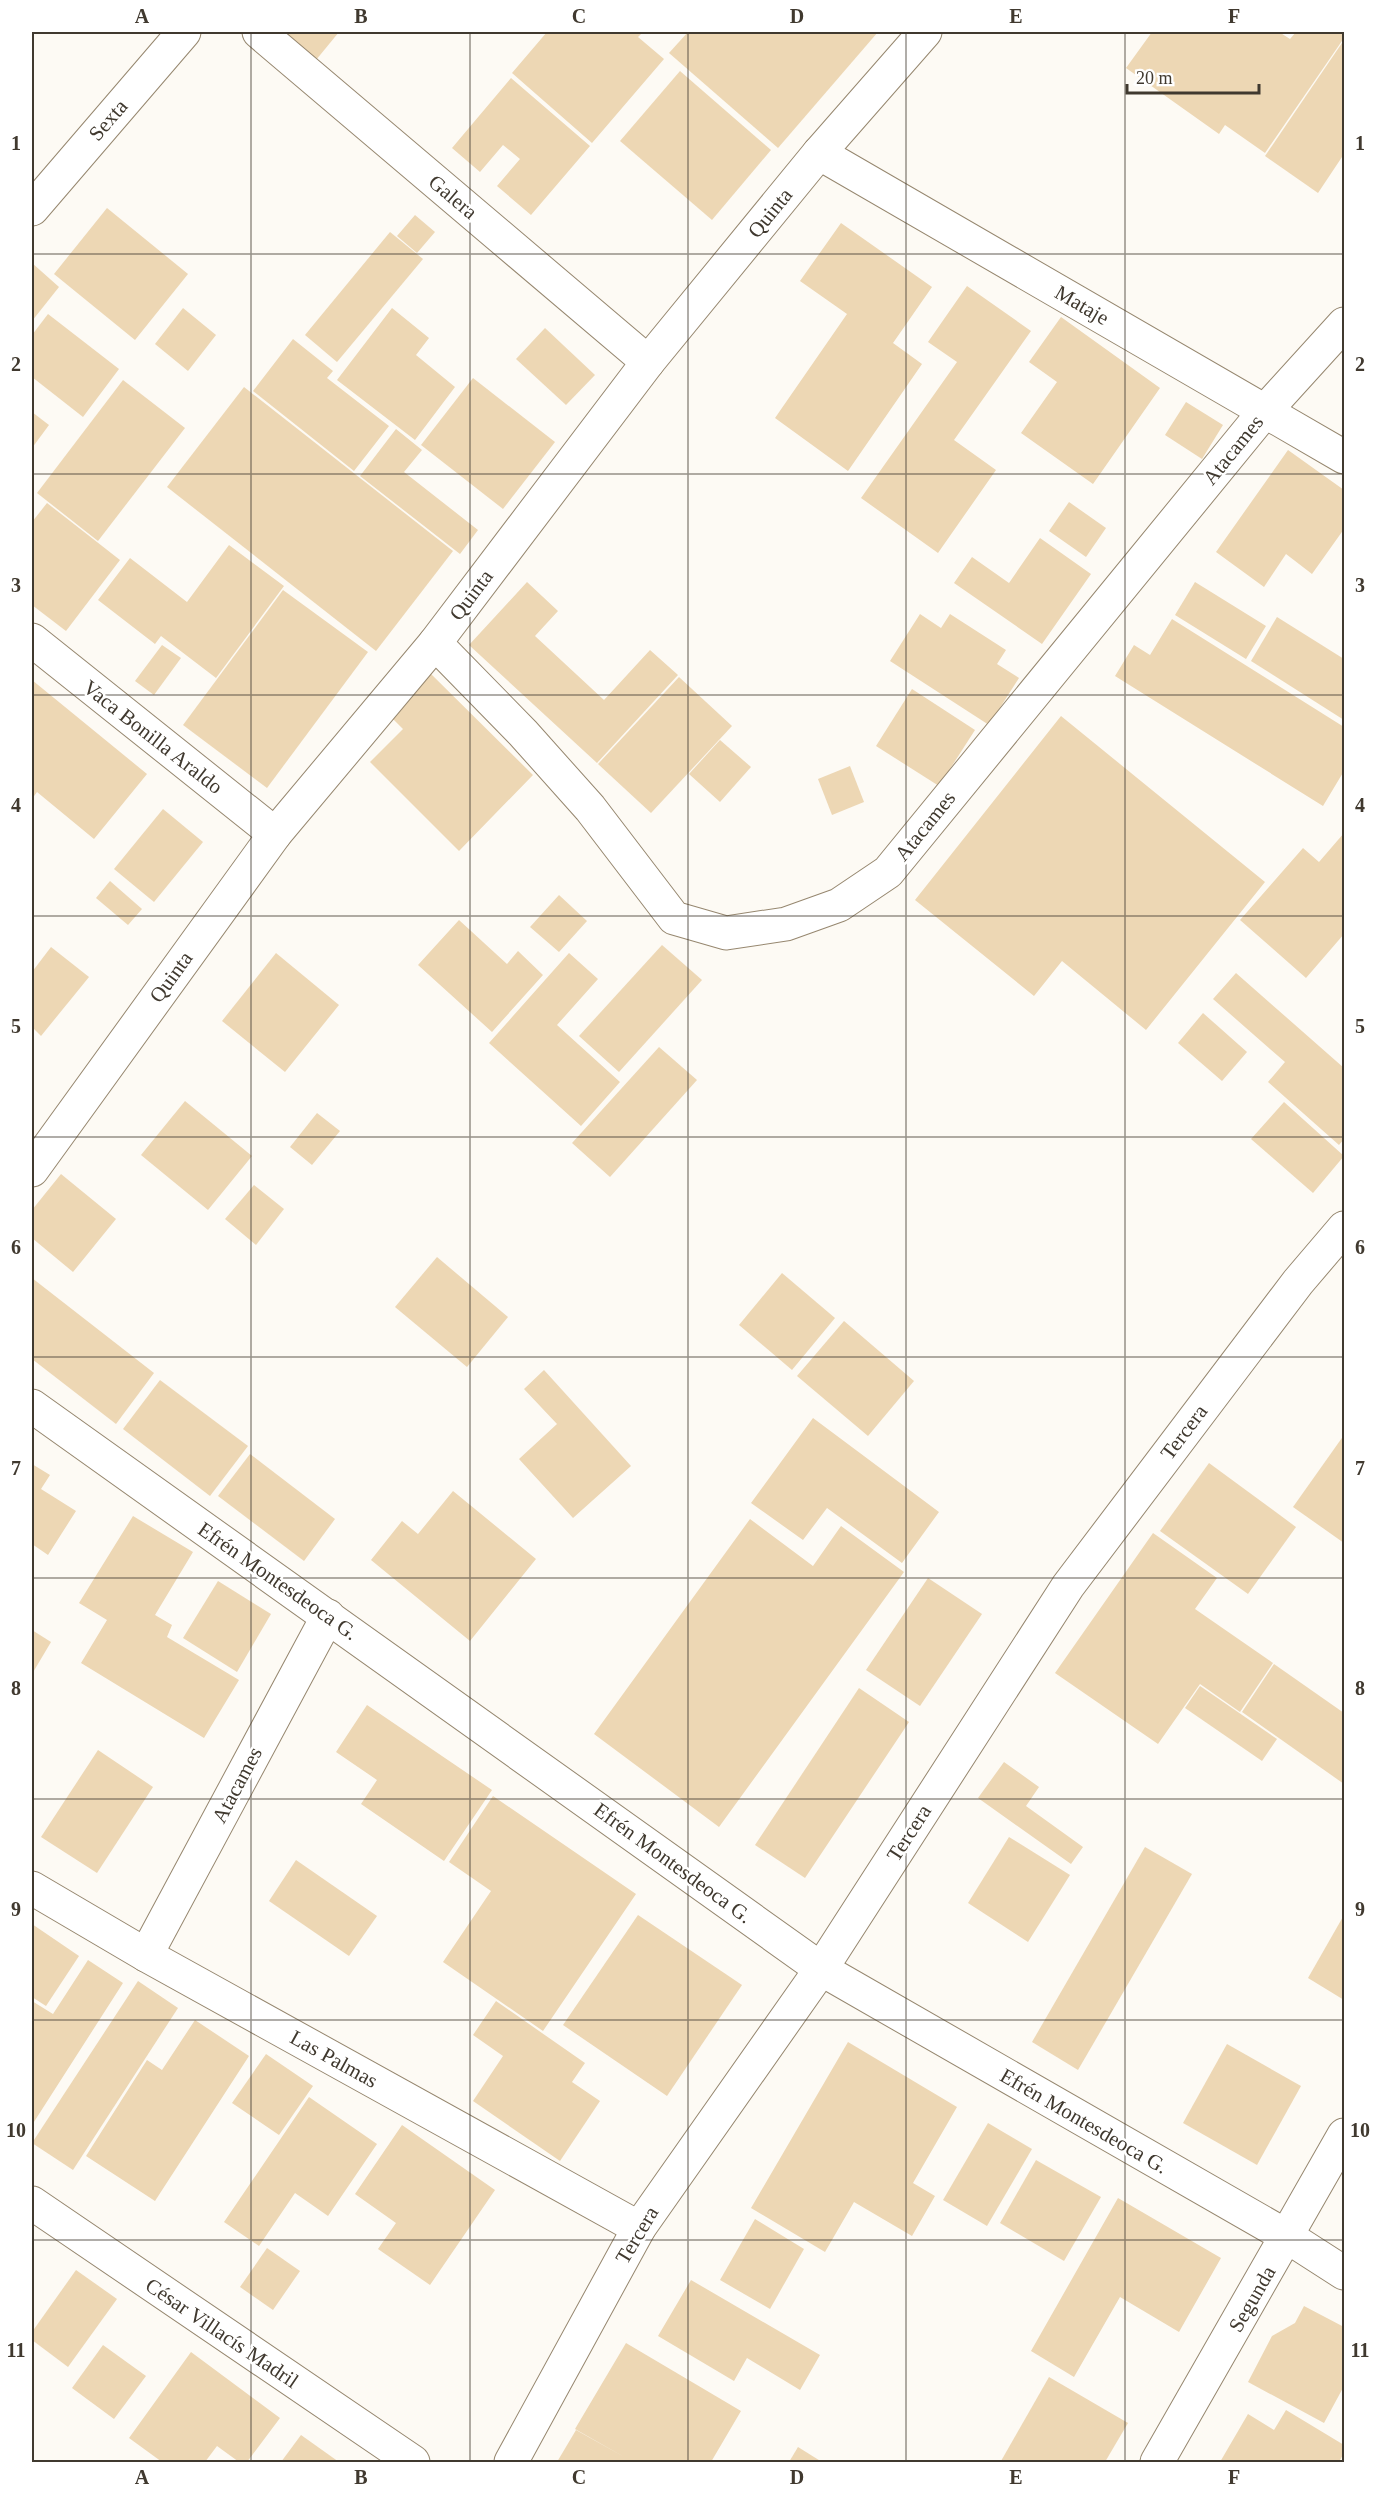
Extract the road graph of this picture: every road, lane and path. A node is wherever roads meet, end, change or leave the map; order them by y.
1 (184, 32) edge
2 (259, 32) edge
3 (925, 32) edge
4 (819, 153) junction
5 (32, 209) edge
6 (1344, 324) edge
7 (648, 362) junction
8 (1265, 411) junction
9 (1344, 457) edge
10 (32, 640) edge
11 (435, 643) junction
12 (275, 834) junction
13 (32, 1170) edge
14 (1344, 1228) edge
15 (32, 1406) edge
16 (327, 1616) junction
17 (32, 1888) edge
18 (146, 1955) junction
19 (821, 1969) junction
20 (1344, 2135) edge
21 (32, 2203) edge
22 (639, 2228) junction
23 (1288, 2237) junction
24 (1344, 2273) edge
25 (413, 2463) edge
26 (511, 2463) edge
27 (1157, 2463) edge

1 - 5 street, Sexta
2 - 7 street, Galera
3 - 4 street, Quinta
4 - 7 street, Quinta
4 - 8 street, Mataje
6 - 8 street, Atacames
7 - 11 street, Quinta
8 - 9 street, Mataje
8 - 11 street, Atacames
10 - 12 street, Vaca Bonilla Araldo
11 - 12 street, Quinta
12 - 13 street, Quinta
14 - 19 street, Tercera
15 - 16 street, Efrén Montesdeoca G.
16 - 18 street, Atacames
16 - 19 street, Efrén Montesdeoca G.
17 - 18 street, Las Palmas
18 - 22 street, Las Palmas
19 - 22 street, Tercera
19 - 23 street, Efrén Montesdeoca G.
20 - 23 street, Segunda
21 - 25 street, César Villacís Madril
22 - 26 street, Tercera
23 - 24 street, Efrén Montesdeoca G.
23 - 27 street, Segunda

